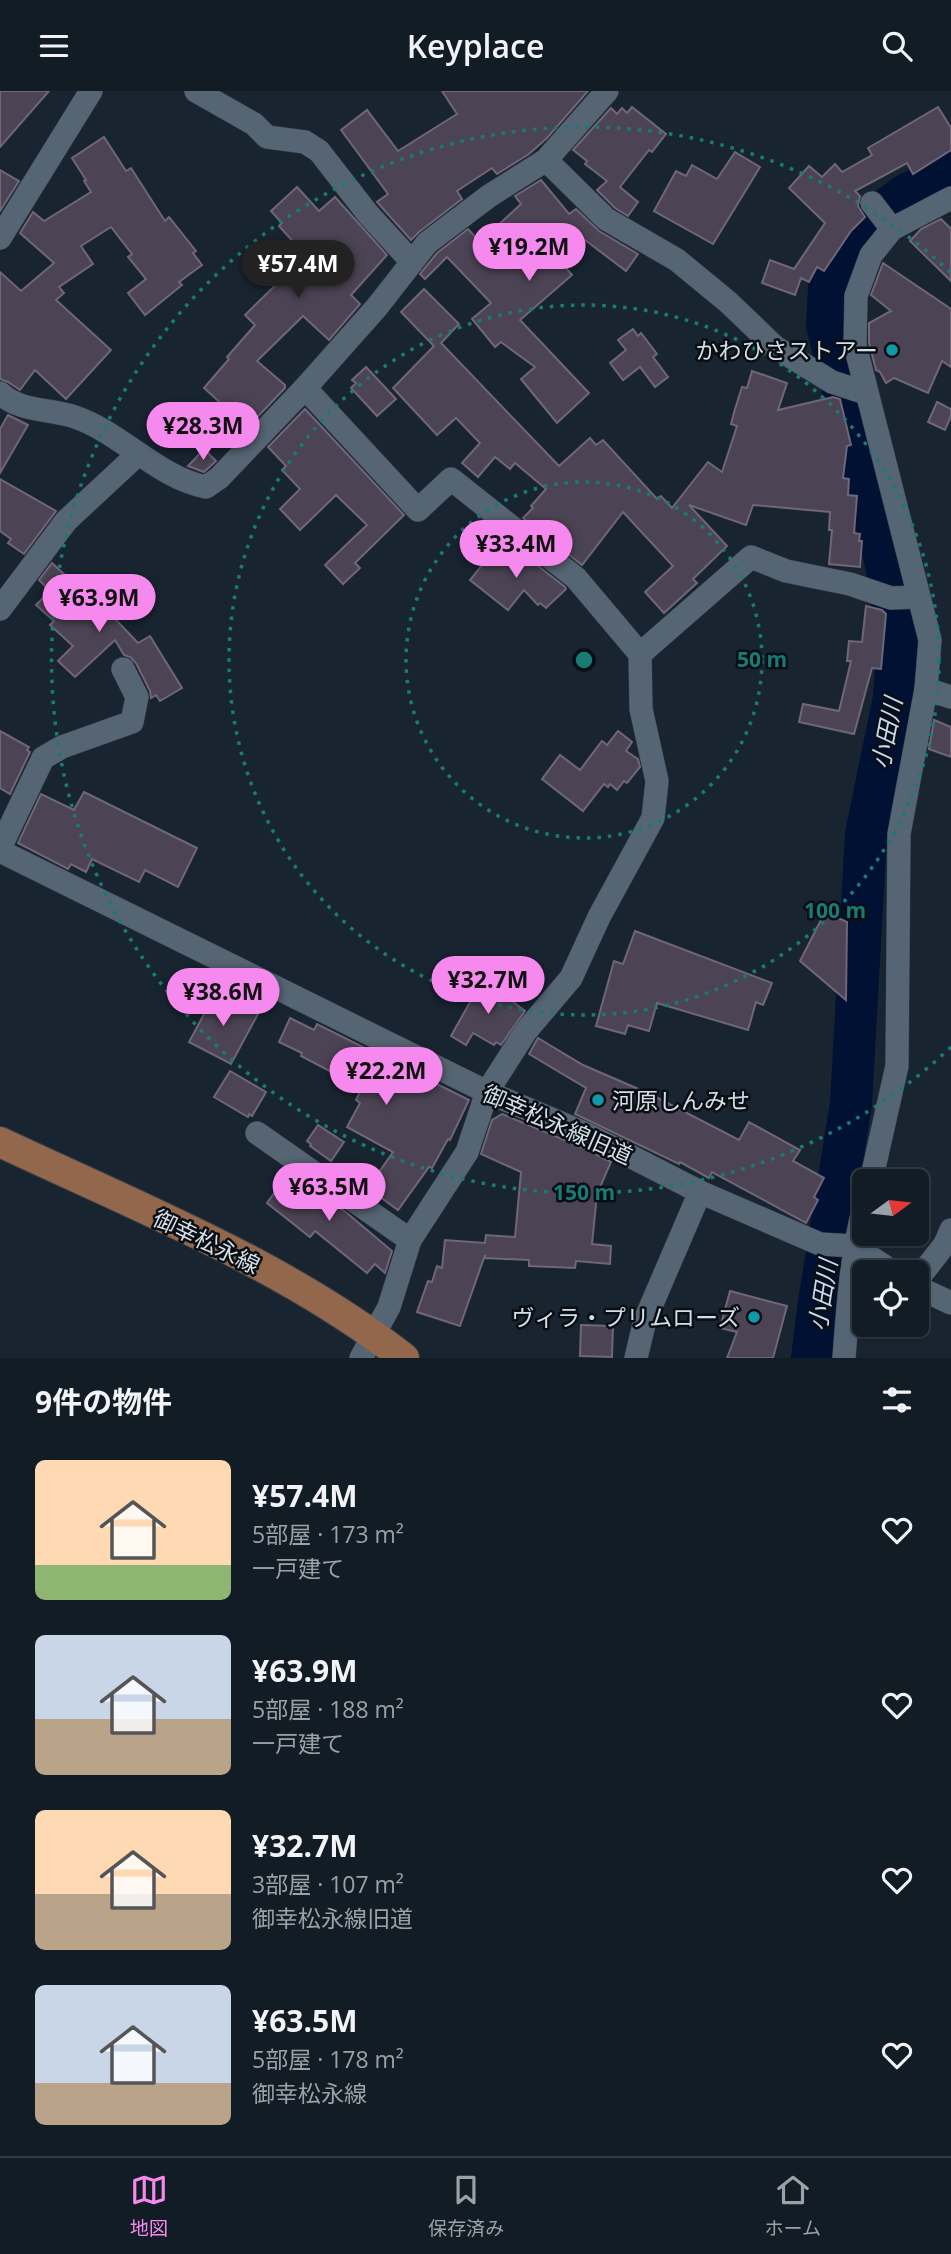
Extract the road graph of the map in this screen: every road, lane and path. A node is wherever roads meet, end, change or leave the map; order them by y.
1 (91, 91) edge
2 (195, 91) edge
3 (608, 91) edge
4 (546, 160) junction
5 (951, 198) edge
6 (872, 203) dead end
7 (891, 227) junction
8 (0, 238) edge
9 (412, 262) junction
10 (306, 388) junction
11 (861, 392) junction
12 (0, 394) edge
13 (137, 455) junction
14 (907, 598) junction
15 (0, 609) edge
16 (640, 654) junction
17 (122, 669) dead end
18 (926, 689) junction
19 (951, 697) edge
20 (0, 850) edge
21 (487, 1092) junction
22 (257, 1133) dead end
23 (0, 1142) edge
24 (874, 1169) edge
25 (700, 1192) junction
26 (951, 1230) edge
27 (410, 1240) junction
28 (852, 1242) edge
29 (851, 1245) junction
30 (874, 1260) edge
31 (929, 1265) edge
32 (929, 1293) edge
33 (951, 1303) edge
34 (368, 1346) edge
35 (404, 1358) edge
36 (636, 1358) edge
37 (844, 1358) edge

1 - 8 street
2 - 9 street
3 - 4 street
4 - 9 street
4 - 11 street
5 - 7 street
6 - 7 street
7 - 11 street
9 - 10 street
10 - 13 street
10 - 16 street
11 - 14 street
12 - 13 street
13 - 15 street
14 - 16 street
14 - 18 street
16 - 21 street
17 - 20 street
18 - 19 street
18 - 24 street
20 - 21 street, 御幸松永線旧道
21 - 25 street, 御幸松永線旧道
21 - 27 street
22 - 27 street
23 - 34 main road, 御幸松永線
25 - 29 street, 御幸松永線旧道
25 - 36 street
26 - 31 street
27 - 34 street
28 - 29 street
29 - 30 street
29 - 37 street
32 - 33 street
34 - 35 main road, 御幸松永線

